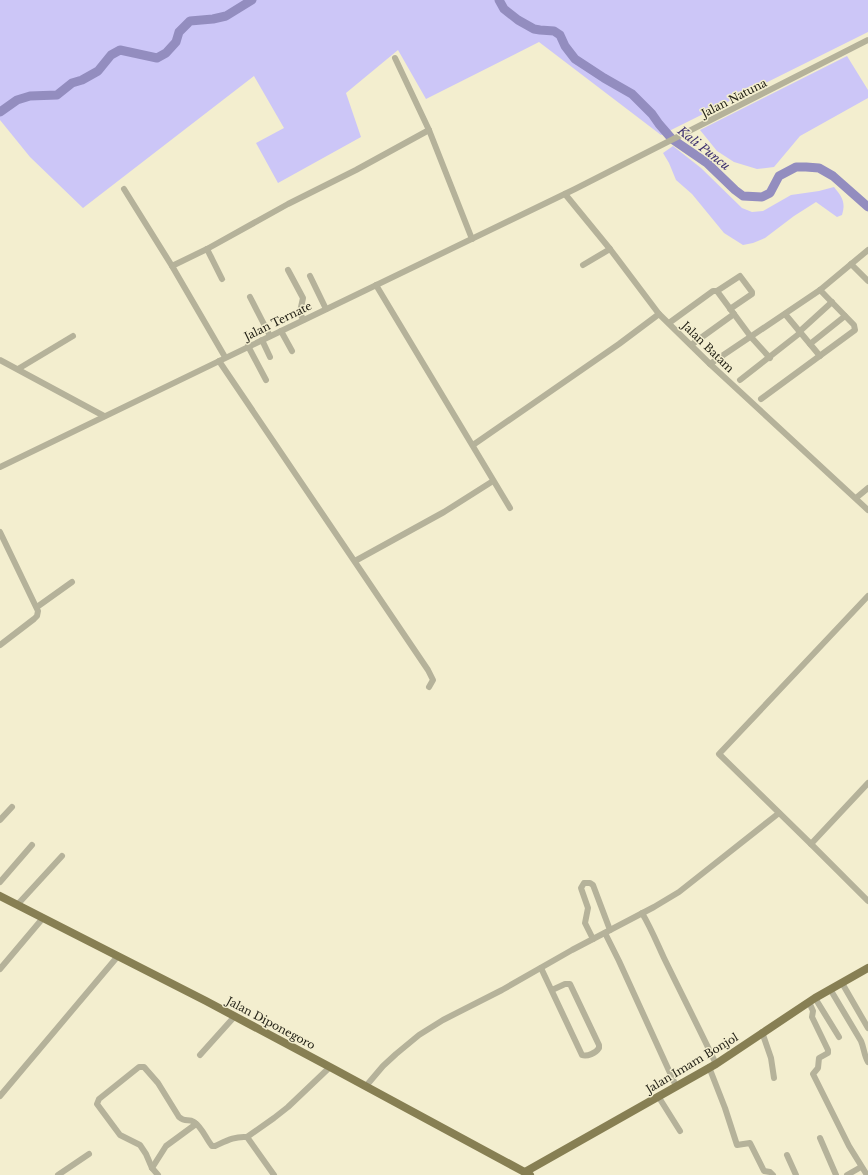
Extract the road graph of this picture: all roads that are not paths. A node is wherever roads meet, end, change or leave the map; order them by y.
1 (868, 40) edge
2 (395, 58) dead end
3 (429, 130) junction
4 (124, 189) dead end
5 (565, 194) junction
6 (472, 239) junction
7 (206, 249) junction
8 (610, 249) junction
9 (868, 250) edge
10 (851, 264) junction
11 (583, 265) dead end
12 (172, 266) junction
13 (288, 270) dead end
14 (310, 276) dead end
15 (222, 279) dead end
16 (868, 282) edge
17 (376, 285) junction
18 (820, 290) junction
19 (717, 291) junction
20 (250, 297) dead end
21 (832, 302) junction
22 (326, 309) junction
23 (732, 311) junction
24 (659, 314) junction
25 (785, 314) junction
26 (845, 316) junction
27 (303, 320) junction
28 (670, 323) junction
29 (281, 331) junction
30 (799, 332) junction
31 (73, 336) dead end
32 (270, 336) junction
33 (751, 337) junction
34 (262, 340) junction
35 (810, 344) junction
36 (691, 345) junction
37 (248, 346) junction
38 (292, 351) dead end
39 (820, 356) junction
40 (225, 357) junction
41 (270, 357) dead end
42 (770, 358) junction
43 (0, 360) edge
44 (219, 361) junction
45 (710, 364) junction
46 (18, 369) junction
47 (266, 380) dead end
48 (740, 380) dead end
49 (761, 399) dead end
50 (104, 416) junction
51 (473, 445) junction
52 (0, 467) edge
53 (493, 481) junction
54 (868, 488) edge
55 (856, 498) junction
56 (510, 508) dead end
57 (868, 510) edge
58 (0, 532) edge
59 (355, 561) junction
60 (72, 582) dead end
61 (868, 596) edge
62 (37, 607) junction
63 (0, 645) edge
64 (429, 687) dead end
65 (868, 783) edge
66 (12, 807) dead end
67 (780, 813) junction
68 (0, 820) edge
69 (811, 844) junction
70 (32, 845) dead end
71 (62, 856) dead end
72 (0, 882) edge
73 (0, 896) edge
74 (868, 901) edge
75 (18, 904) junction
76 (642, 914) junction
77 (43, 918) junction
78 (608, 932) junction
79 (593, 939) junction
80 (118, 956) junction
81 (541, 968) junction
82 (0, 969) edge
83 (867, 970) edge
84 (842, 983) junction
85 (830, 989) junction
86 (552, 990) junction
87 (812, 1000) junction
88 (235, 1016) junction
89 (868, 1028) edge
90 (762, 1032) junction
91 (839, 1037) dead end
92 (200, 1055) dead end
93 (868, 1062) edge
94 (713, 1066) junction
95 (330, 1067) junction
96 (774, 1078) dead end
97 (366, 1086) junction
98 (676, 1086) junction
99 (0, 1096) edge
100 (658, 1096) junction
101 (196, 1124) junction
102 (680, 1131) dead end
103 (247, 1136) junction
104 (820, 1138) dead end
105 (89, 1154) dead end
106 (787, 1155) dead end
107 (861, 1167) junction
108 (152, 1168) junction
109 (525, 1174) edge
110 (58, 1175) edge
111 (158, 1175) edge
112 (274, 1175) edge
113 (773, 1175) edge
114 (796, 1175) edge
115 (836, 1175) edge
116 (847, 1175) edge
117 (867, 1175) edge

1 - 5 street, Jalan Natuna
2 - 3 street
3 - 6 street
3 - 7 street
4 - 12 street
5 - 6 street, Jalan Ternate
5 - 8 street, Jalan Batam
6 - 17 street, Jalan Ternate
7 - 12 street
7 - 15 street
8 - 11 street
8 - 24 street, Jalan Batam
9 - 10 street
10 - 16 street
10 - 18 street
12 - 40 street
13 - 27 street
14 - 22 street
17 - 22 street, Jalan Ternate
17 - 51 street
18 - 21 street
18 - 25 street
19 - 23 street
19 - 23 street
19 - 28 street
20 - 32 street
21 - 26 street
21 - 30 street
22 - 27 street, Jalan Ternate
23 - 33 street
23 - 36 street
24 - 28 street, Jalan Batam
24 - 51 street
25 - 30 street
25 - 33 street
26 - 35 street
26 - 39 street
27 - 29 street, Jalan Ternate
28 - 36 street, Jalan Batam
29 - 32 street, Jalan Ternate
29 - 38 street
30 - 35 street
30 - 42 street
31 - 46 street
32 - 34 street, Jalan Ternate
33 - 42 street
33 - 45 street
34 - 37 street, Jalan Ternate
34 - 41 street
35 - 39 street
36 - 45 street, Jalan Batam
37 - 40 street, Jalan Ternate
37 - 47 street
39 - 49 street
40 - 44 street, Jalan Ternate
42 - 48 street
43 - 46 street
44 - 50 street, Jalan Ternate
44 - 59 street
45 - 55 street, Jalan Batam
46 - 50 street
50 - 52 street, Jalan Ternate
51 - 53 street
53 - 56 street
53 - 59 street
54 - 55 street
55 - 57 street, Jalan Batam
58 - 62 street
59 - 64 street
60 - 62 street
61 - 67 street
62 - 63 street
65 - 69 street
66 - 68 street
67 - 69 street
67 - 76 street
69 - 74 street
70 - 72 street
71 - 75 street
73 - 75 main road, Jalan Diponegoro
75 - 77 main road, Jalan Diponegoro
76 - 78 street
76 - 94 street
77 - 80 main road, Jalan Diponegoro
77 - 82 street
78 - 79 street
78 - 79 street
78 - 98 street
79 - 81 street
80 - 88 main road, Jalan Diponegoro
80 - 99 street
81 - 86 street
81 - 97 street
83 - 84 main road, Jalan Imam Bonjol
84 - 85 main road, Jalan Imam Bonjol
84 - 89 street
85 - 87 main road, Jalan Imam Bonjol
85 - 93 street
86 - 86 street
87 - 90 main road, Jalan Imam Bonjol
87 - 91 street
87 - 107 street
88 - 92 street
88 - 95 main road, Jalan Diponegoro
90 - 94 main road, Jalan Imam Bonjol
90 - 96 street
94 - 98 main road, Jalan Imam Bonjol
94 - 113 street
95 - 97 main road, Jalan Diponegoro
95 - 103 street
97 - 109 main road, Jalan Diponegoro
98 - 100 main road, Jalan Imam Bonjol
100 - 102 street
100 - 109 main road, Jalan Imam Bonjol
101 - 103 street
101 - 108 street
101 - 108 street
103 - 112 street
104 - 115 street
105 - 110 street
106 - 114 street
107 - 116 street
107 - 117 street
108 - 111 street

